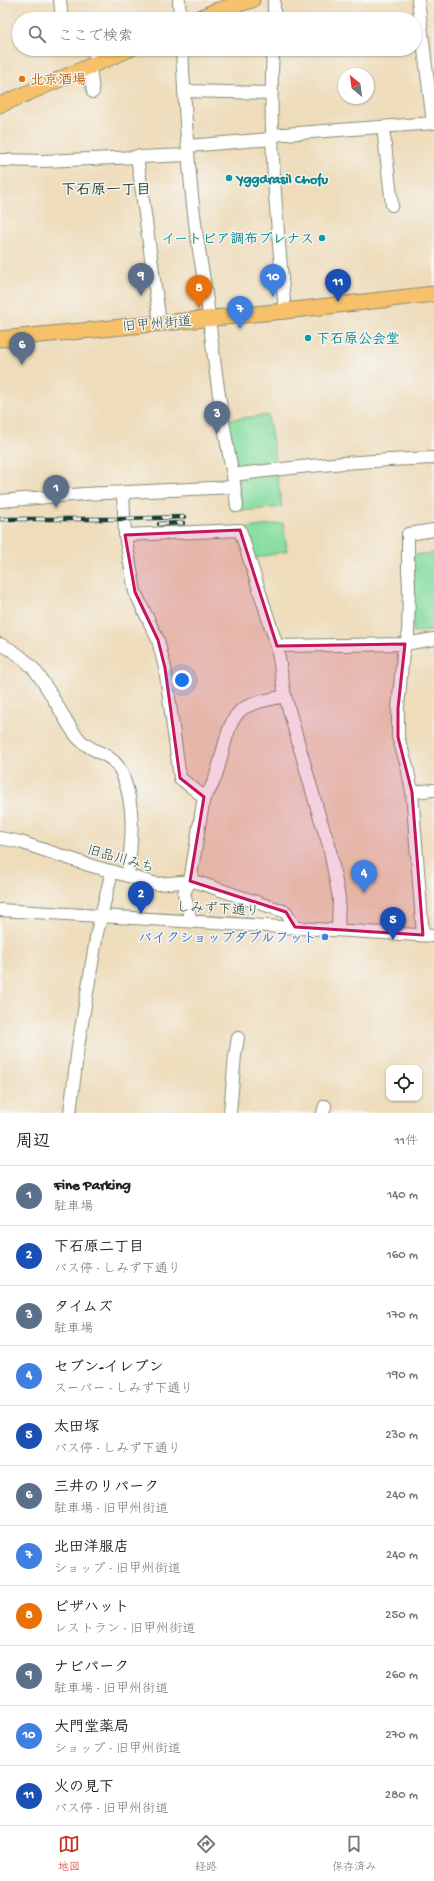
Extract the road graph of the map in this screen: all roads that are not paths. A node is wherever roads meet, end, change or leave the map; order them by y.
1 (60, 0) edge
2 (179, 0) edge
3 (252, 0) edge
4 (274, 0) edge
5 (418, 0) edge
6 (220, 6) edge
7 (61, 12) edge
8 (180, 12) edge
9 (210, 12) edge
10 (274, 12) edge
11 (420, 12) edge
12 (422, 31) edge
13 (93, 56) edge
14 (114, 56) edge
15 (182, 56) edge
16 (273, 56) edge
17 (94, 65) junction
18 (184, 91) junction
19 (93, 92) dead end
20 (270, 94) junction
21 (0, 105) edge
22 (434, 123) edge
23 (383, 127) junction
24 (271, 137) junction
25 (188, 150) junction
26 (137, 156) junction
27 (0, 160) edge
28 (392, 206) dead end
29 (434, 294) edge
30 (285, 311) junction
31 (210, 318) junction
32 (160, 323) junction
33 (0, 339) edge
34 (434, 458) edge
35 (233, 481) junction
36 (123, 493) junction
37 (0, 501) edge
38 (237, 506) dead end
39 (434, 530) edge
40 (125, 535) junction
41 (434, 639) edge
42 (0, 644) edge
43 (405, 644) junction
44 (277, 646) junction
45 (285, 696) junction
46 (434, 790) edge
47 (412, 792) junction
48 (204, 797) junction
49 (0, 838) edge
50 (112, 871) junction
51 (128, 876) junction
52 (190, 881) junction
53 (0, 910) edge
54 (100, 916) junction
55 (191, 921) junction
56 (295, 927) junction
57 (338, 929) junction
58 (428, 935) edge
59 (238, 1038) dead end
60 (70, 1113) edge
61 (230, 1113) edge

1 - 7 street
2 - 8 street
3 - 6 main road
4 - 10 street
5 - 11 street
6 - 9 main road
12 - 22 street
13 - 17 street
14 - 17 main road
15 - 18 street
16 - 20 street
17 - 19 street
17 - 21 main road
18 - 20 street
18 - 25 street
20 - 24 street
22 - 23 street
23 - 24 street
23 - 28 street
24 - 25 street
24 - 30 street
25 - 26 street
25 - 31 street
26 - 27 street
26 - 32 street
29 - 30 main road, 旧甲州街道
30 - 31 main road, 旧甲州街道
31 - 32 main road, 旧甲州街道
31 - 35 street
32 - 33 main road, 旧甲州街道
34 - 35 street
35 - 36 street
35 - 38 street
36 - 37 street
36 - 40 street
39 - 43 street
40 - 44 street
40 - 48 street
41 - 43 street
42 - 51 street
43 - 44 street
43 - 47 street
44 - 45 street
45 - 48 street
45 - 57 street
46 - 47 street
47 - 58 street
48 - 52 street
49 - 50 street, 旧品川みち
50 - 51 street, 旧品川みち
50 - 54 street
51 - 52 street, 旧品川みち
52 - 55 street
52 - 56 street, 旧品川みち
53 - 54 street, しみず下通り
54 - 55 street, しみず下通り
54 - 60 street
55 - 56 street, しみず下通り
56 - 57 street, しみず下通り
57 - 58 street, しみず下通り
59 - 61 street

